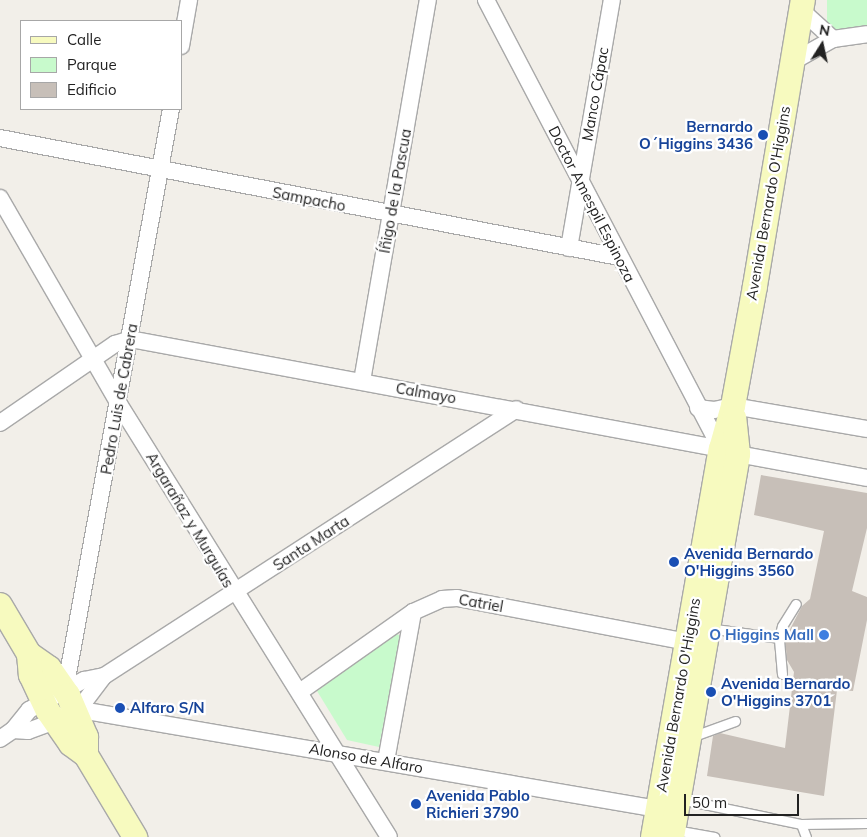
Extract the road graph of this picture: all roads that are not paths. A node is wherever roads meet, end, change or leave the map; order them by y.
1 (189, 0) edge
2 (428, 0) edge
3 (486, 0) edge
4 (612, 0) edge
5 (802, 6) edge
6 (867, 34) edge
7 (833, 39) junction
8 (182, 40) edge
9 (792, 62) junction
10 (171, 110) edge
11 (0, 138) edge
12 (160, 170) junction
13 (579, 180) junction
14 (0, 198) edge
15 (392, 215) junction
16 (568, 248) junction
17 (618, 257) junction
18 (130, 339) junction
19 (95, 358) junction
20 (362, 381) junction
21 (119, 404) junction
22 (733, 406) junction
23 (698, 408) junction
24 (516, 409) junction
25 (0, 423) edge
26 (867, 429) edge
27 (729, 452) junction
28 (867, 478) edge
29 (234, 593) junction
30 (796, 604) dead end
31 (0, 605) edge
32 (413, 612) junction
33 (695, 631) junction
34 (779, 638) junction
35 (782, 674) dead end
36 (301, 691) junction
37 (59, 705) junction
38 (735, 721) dead end
39 (6, 735) edge
40 (689, 738) junction
41 (338, 753) junction
42 (386, 761) junction
43 (665, 822) edge
44 (867, 823) edge
45 (801, 824) junction
46 (135, 837) edge
47 (389, 837) edge
48 (714, 837) edge
49 (806, 837) edge

1 - 8 street
2 - 15 street, Íñigo de la Pascua
3 - 13 street, Doctor Amespil Espinoza
4 - 13 street, Manco Cápac
5 - 7 street
5 - 9 main road, Avenida Bernardo O'Higgins
6 - 7 street
7 - 9 street
9 - 22 main road, Avenida Bernardo O'Higgins
10 - 12 street, Pedro Luis de Cabrera
11 - 12 street, Sampacho
12 - 15 street, Sampacho
12 - 18 street, Pedro Luis de Cabrera
13 - 16 street, Manco Cápac
13 - 17 street, Doctor Amespil Espinoza
14 - 19 street, Argarañaz y Murguías
15 - 16 street, Sampacho
15 - 20 street, Íñigo de la Pascua
16 - 17 street, Sampacho
17 - 23 street, Doctor Amespil Espinoza
18 - 19 street
18 - 20 street, Calmayo
18 - 21 street, Pedro Luis de Cabrera
19 - 21 street, Argarañaz y Murguías
19 - 25 street
20 - 24 street, Calmayo
21 - 29 street, Argarañaz y Murguías
21 - 37 street, Pedro Luis de Cabrera
22 - 23 street
22 - 26 street
22 - 27 main road, Avenida Bernardo O'Higgins
23 - 27 street, Doctor Amespil Espinoza
24 - 27 street, Calmayo
24 - 29 street, Santa Marta
27 - 28 street, Calmayo
27 - 33 main road, Avenida Bernardo O'Higgins
29 - 36 street, Argarañaz y Murguías
29 - 37 street, Santa Marta
30 - 34 lane
31 - 37 main road
32 - 33 street, Catriel
32 - 36 street, Catriel
32 - 42 street
33 - 34 lane
33 - 40 main road, Avenida Bernardo O'Higgins
33 - 43 main road, Avenida Bernardo O'Higgins
34 - 35 lane
36 - 41 street, Argarañaz y Murguías
37 - 39 street, Santa Marta
37 - 39 street, Santa Marta
37 - 41 street, Alonso de Alfaro
37 - 46 main road
38 - 40 lane
40 - 43 main road, Avenida Bernardo O'Higgins
41 - 42 street, Alonso de Alfaro
41 - 47 street, Argarañaz y Murguías
42 - 43 street, Alonso de Alfaro
43 - 45 lane
43 - 48 lane
44 - 45 lane
45 - 49 lane

